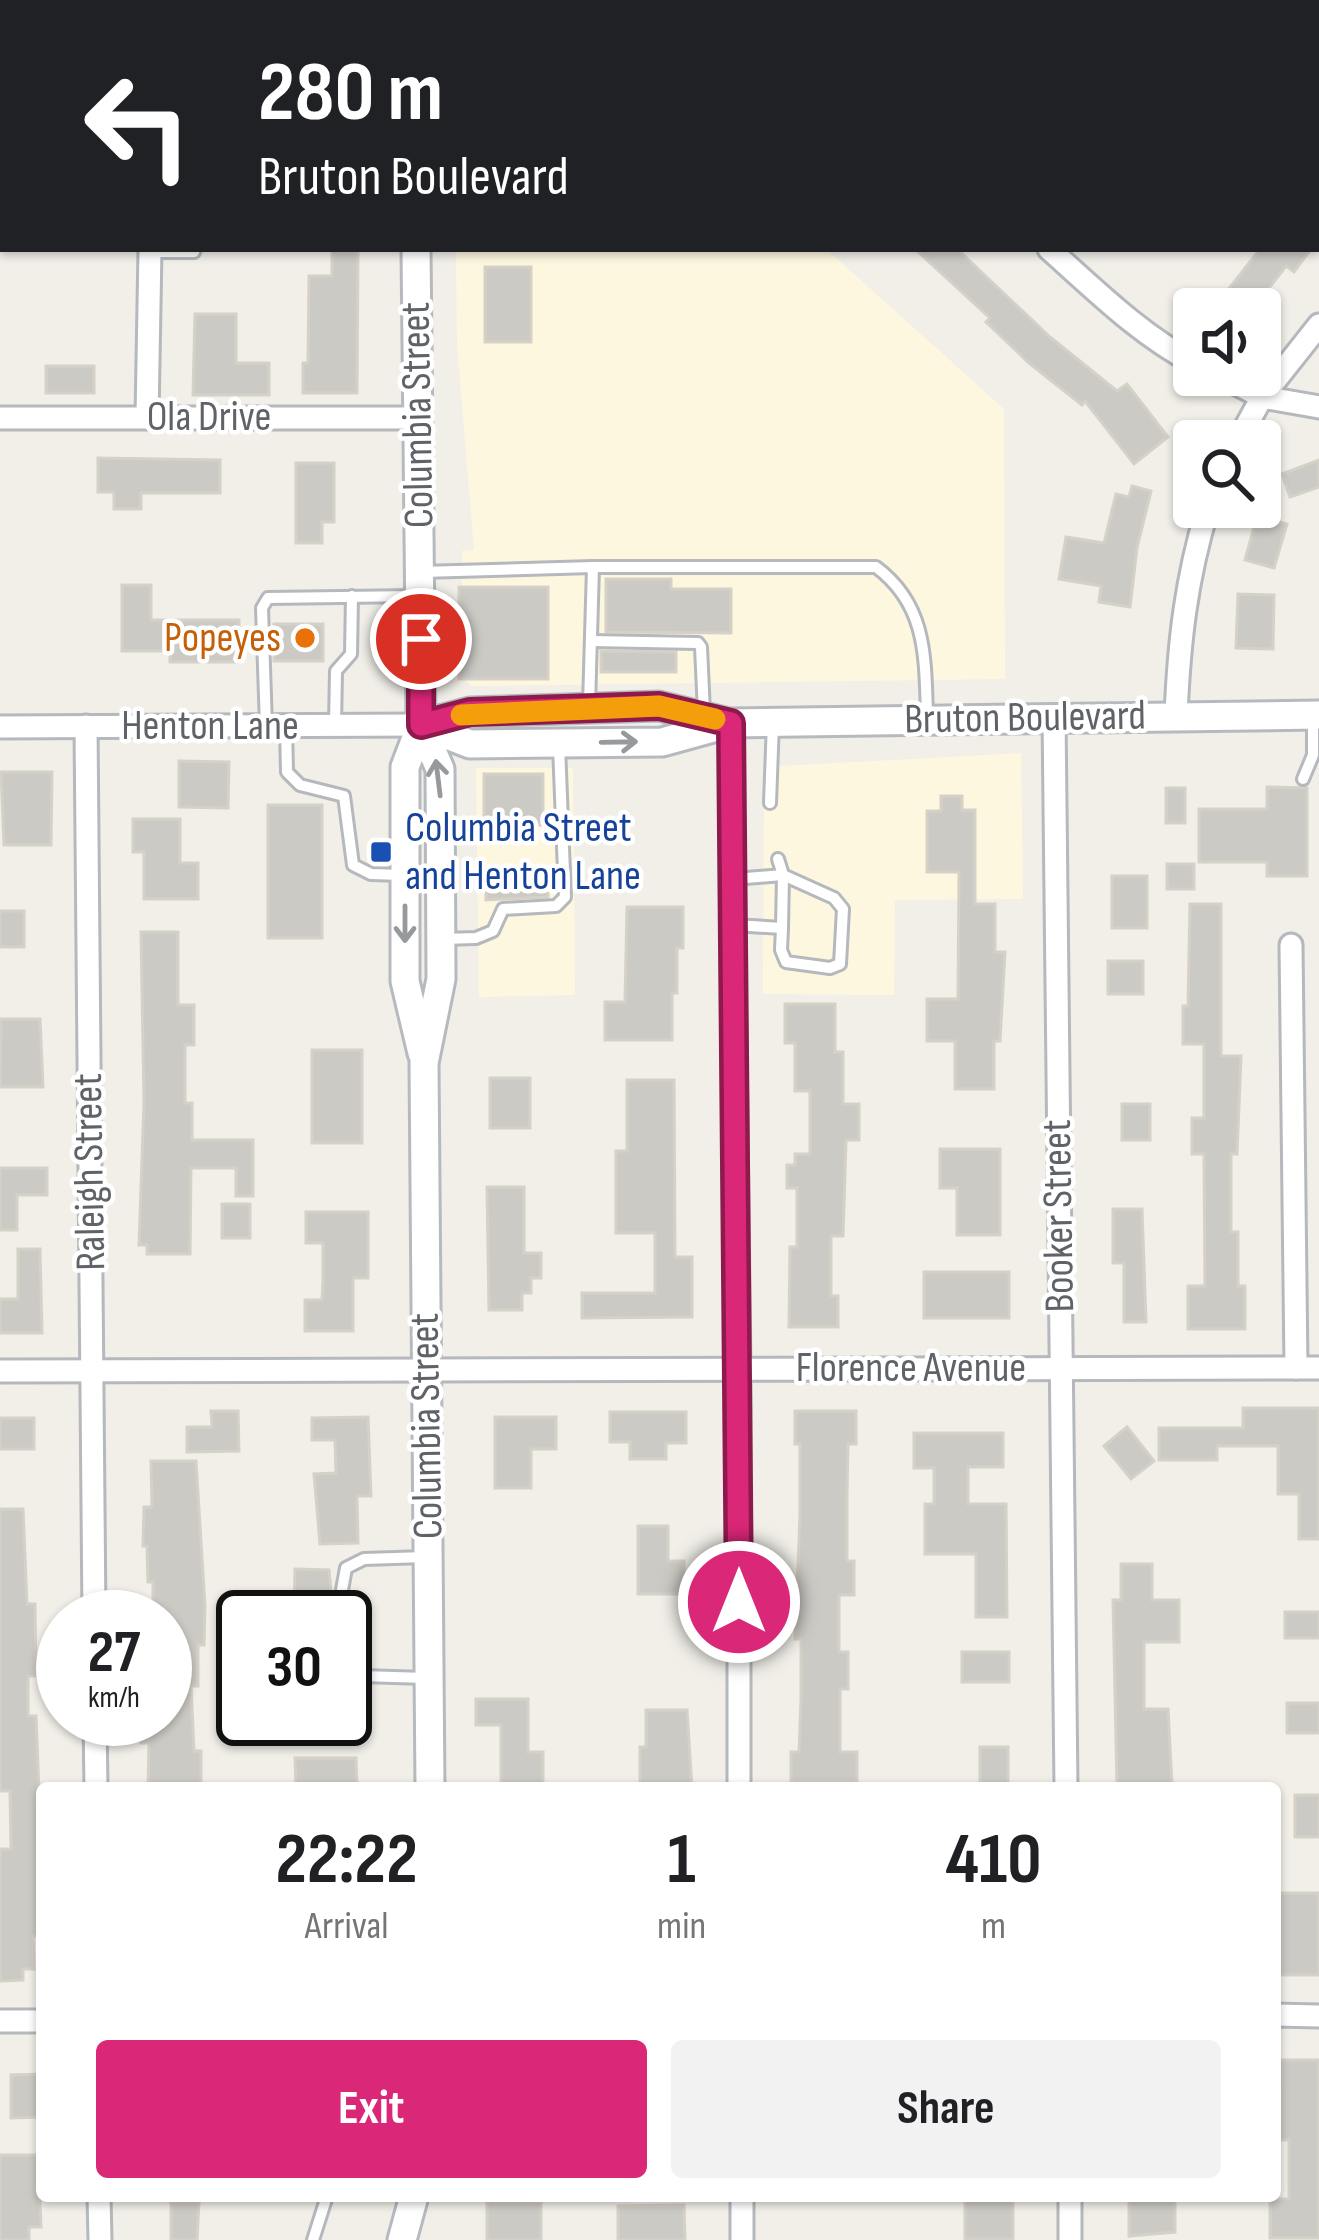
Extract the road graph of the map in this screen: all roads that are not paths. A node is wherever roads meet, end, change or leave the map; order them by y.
1 (150, 252) edge
2 (416, 252) edge
3 (1052, 252) edge
4 (1319, 325) edge
5 (1173, 351) edge
6 (1262, 397) junction
7 (1319, 407) edge
8 (147, 417) junction
9 (0, 418) edge
10 (417, 418) junction
11 (1249, 420) edge
12 (1201, 528) edge
13 (592, 567) junction
14 (421, 584) junction
15 (352, 596) junction
16 (591, 641) junction
17 (590, 708) junction
18 (1054, 716) junction
19 (1176, 716) junction
20 (1316, 716) edge
21 (927, 719) junction
22 (718, 720) junction
23 (773, 722) junction
24 (421, 725) junction
25 (86, 726) junction
26 (276, 726) junction
27 (335, 726) junction
28 (0, 728) edge
29 (559, 742) junction
30 (1303, 779) dead end
31 (770, 802) dead end
32 (778, 859) dead end
33 (405, 874) junction
34 (783, 875) junction
35 (734, 879) junction
36 (734, 925) junction
37 (782, 928) junction
38 (441, 939) junction
39 (1291, 945) dead end
40 (424, 1064) junction
41 (1061, 1366) junction
42 (1296, 1368) junction
43 (1319, 1368) edge
44 (427, 1369) junction
45 (739, 1369) junction
46 (92, 1370) junction
47 (0, 1371) edge
48 (428, 1557) junction
49 (94, 1590) edge
50 (343, 1590) edge
51 (372, 1676) edge
52 (429, 1678) junction
53 (95, 1746) edge
54 (96, 1782) edge
55 (430, 1782) edge
56 (739, 1782) edge
57 (1066, 1782) edge
58 (1281, 2015) edge
59 (1319, 2015) edge
60 (0, 2021) edge
61 (36, 2021) edge
62 (99, 2202) edge
63 (325, 2202) edge
64 (412, 2202) edge
65 (742, 2202) edge
66 (1070, 2202) edge
67 (100, 2240) edge
68 (313, 2240) edge
69 (402, 2240) edge
70 (742, 2240) edge
71 (1070, 2240) edge

1 - 8 street
2 - 10 street, Columbia Street
3 - 5 street
4 - 6 street
6 - 7 street
6 - 11 street
8 - 9 street, Ola Drive
8 - 10 street, Ola Drive
10 - 14 street, Columbia Street
12 - 19 street
13 - 14 lane
13 - 16 lane
13 - 21 lane
14 - 15 lane
14 - 24 street, Columbia Street
15 - 26 lane
15 - 27 lane
16 - 17 lane
16 - 22 lane
17 - 22 street, Bruton Boulevard
17 - 24 street, Bruton Boulevard
18 - 19 street, Bruton Boulevard
18 - 21 street, Bruton Boulevard
18 - 41 street, Booker Street
19 - 20 street, Bruton Boulevard
20 - 30 lane
21 - 23 street, Bruton Boulevard
22 - 23 street, Bruton Boulevard
29 -> 22 street, Bruton Boulevard
22 - 35 street
23 - 31 lane
24 - 27 street, Henton Lane
24 - 29 street, Bruton Boulevard
24 - 33 street, Columbia Street
38 -> 24 street, Columbia Street
25 - 26 street, Henton Lane
25 - 28 street, Henton Lane
25 - 46 street, Raleigh Street
26 - 27 street, Henton Lane
26 - 33 lane
29 - 38 lane
32 - 34 lane
33 -> 40 street, Columbia Street
34 - 35 lane
34 - 37 lane
34 - 37 lane
35 - 36 street
36 - 37 lane
36 - 45 street
38 - 40 street, Columbia Street
39 - 42 street
40 - 44 street, Columbia Street
41 - 42 street, Florence Avenue
41 - 45 street, Florence Avenue
41 - 57 street, Booker Street
42 - 43 street, Florence Avenue
44 - 45 street, Florence Avenue
44 - 46 street, Florence Avenue
44 - 48 street, Columbia Street
45 - 56 street
46 - 47 street, Florence Avenue
46 - 49 street, Raleigh Street
48 - 50 lane
48 - 52 street, Columbia Street
51 - 52 lane
52 - 55 street, Columbia Street
53 - 54 street
58 - 59 street
60 - 61 street
62 - 67 street
63 - 68 lane
64 - 69 street
65 - 70 street
66 - 71 street

